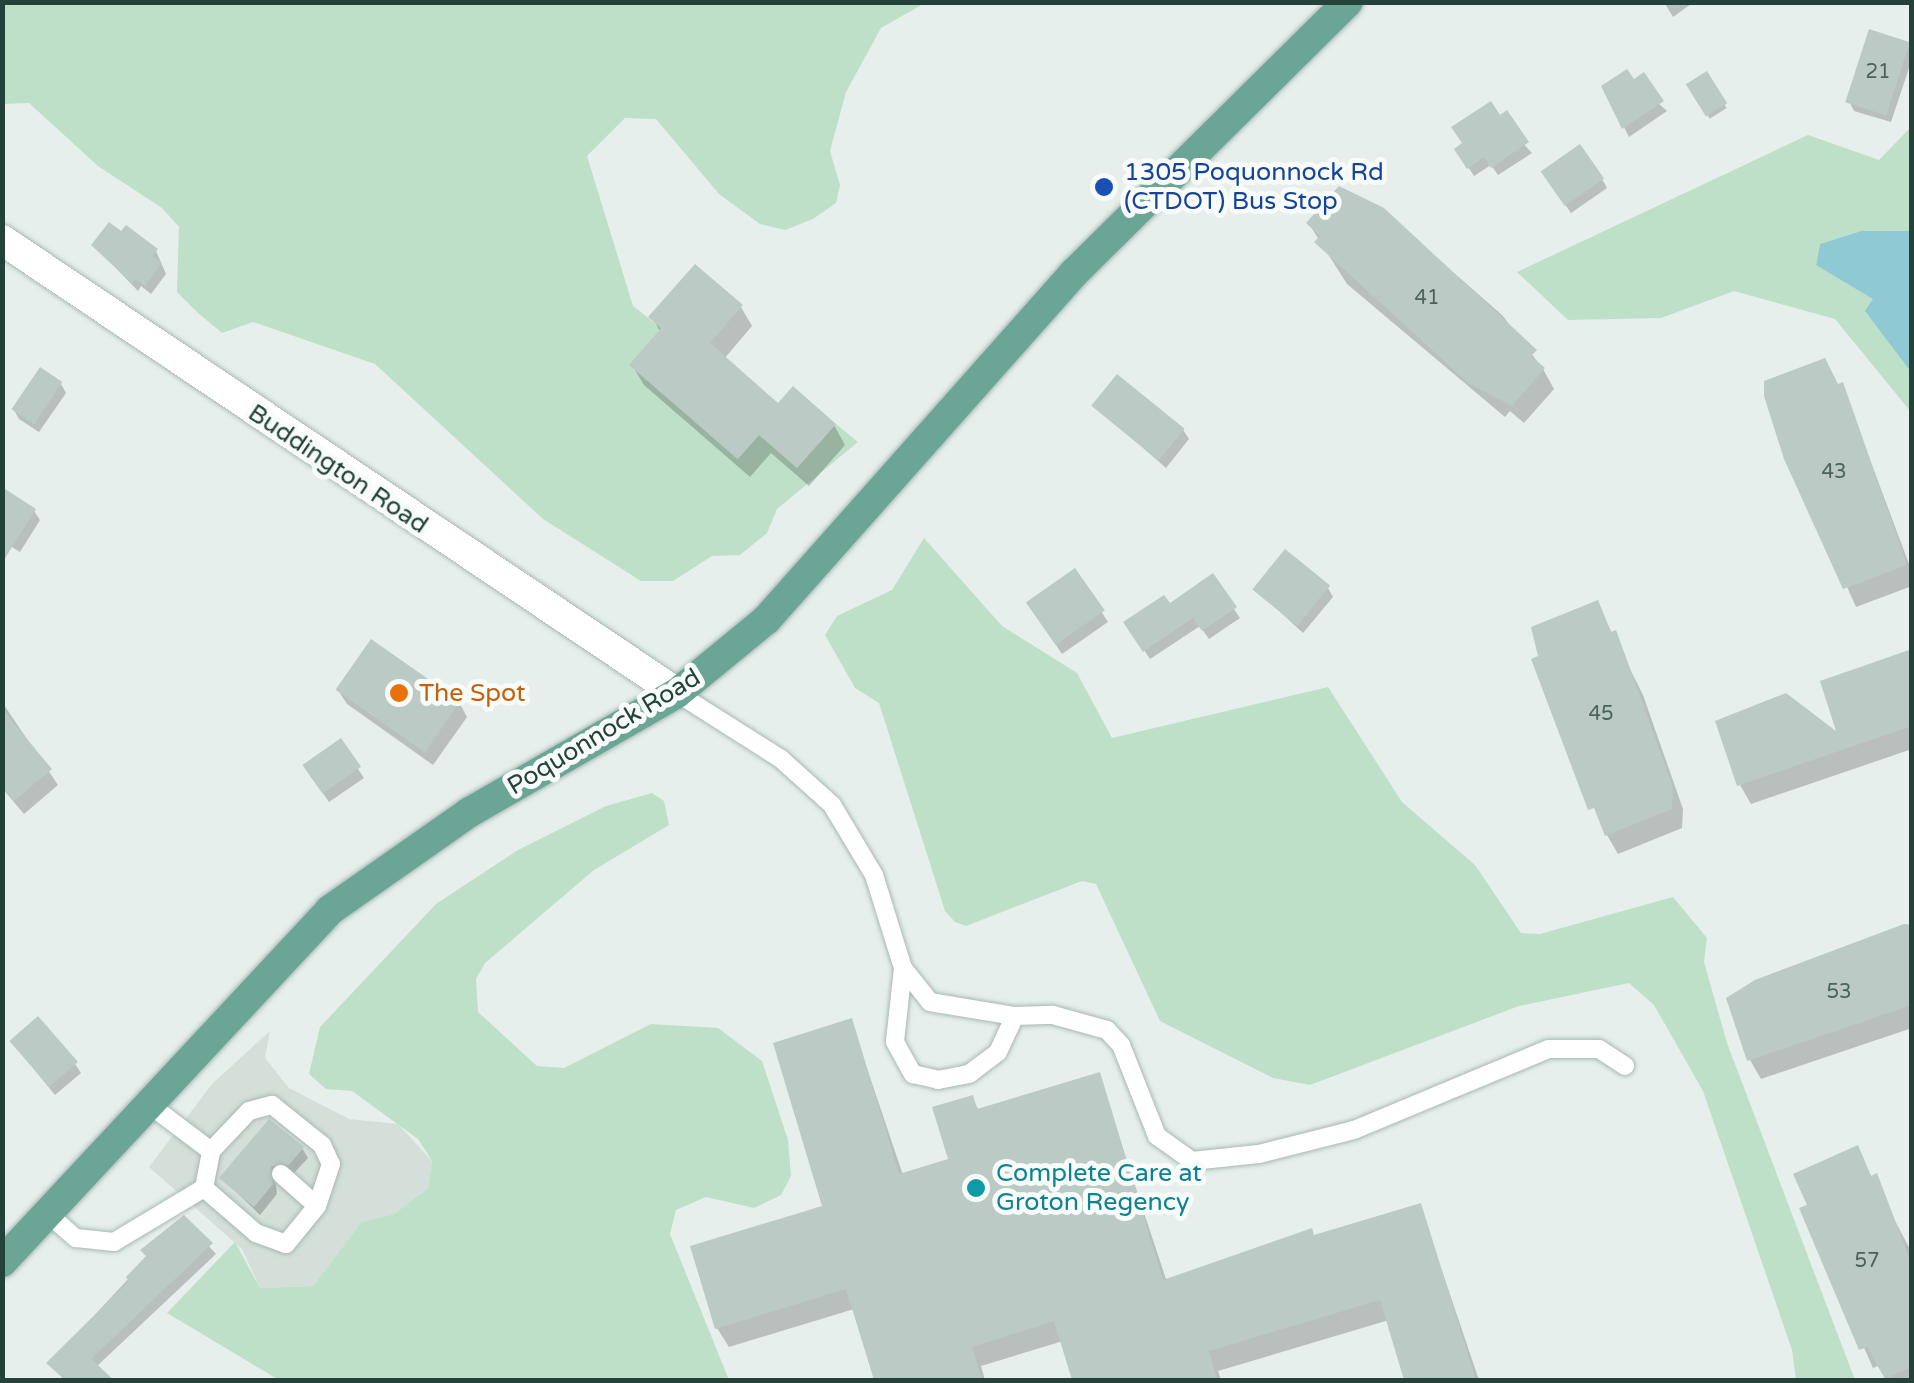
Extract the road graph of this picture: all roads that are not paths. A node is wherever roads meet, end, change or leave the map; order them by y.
1 (1348, 2) edge
2 (2, 240) edge
3 (676, 693) junction
4 (903, 968) junction
5 (1015, 1016) junction
6 (1625, 1066) dead end
7 (150, 1104) junction
8 (229, 1132) junction
9 (245, 1145) dead end
10 (210, 1152) junction
11 (282, 1174) dead end
12 (204, 1188) junction
13 (318, 1206) junction
14 (48, 1214) junction
15 (2, 1262) edge

1 - 3 main road, Poquonnock Road
2 - 3 street, Buddington Road
3 - 4 lane
3 - 7 main road, Poquonnock Road
4 - 5 lane
4 - 5 lane
5 - 6 lane
7 - 10 lane
7 - 14 main road, Poquonnock Road
8 - 9 lane
8 - 10 lane
8 - 13 lane
10 - 12 lane
11 - 13 lane
12 - 13 lane
12 - 14 lane
14 - 15 main road, Poquonnock Road

